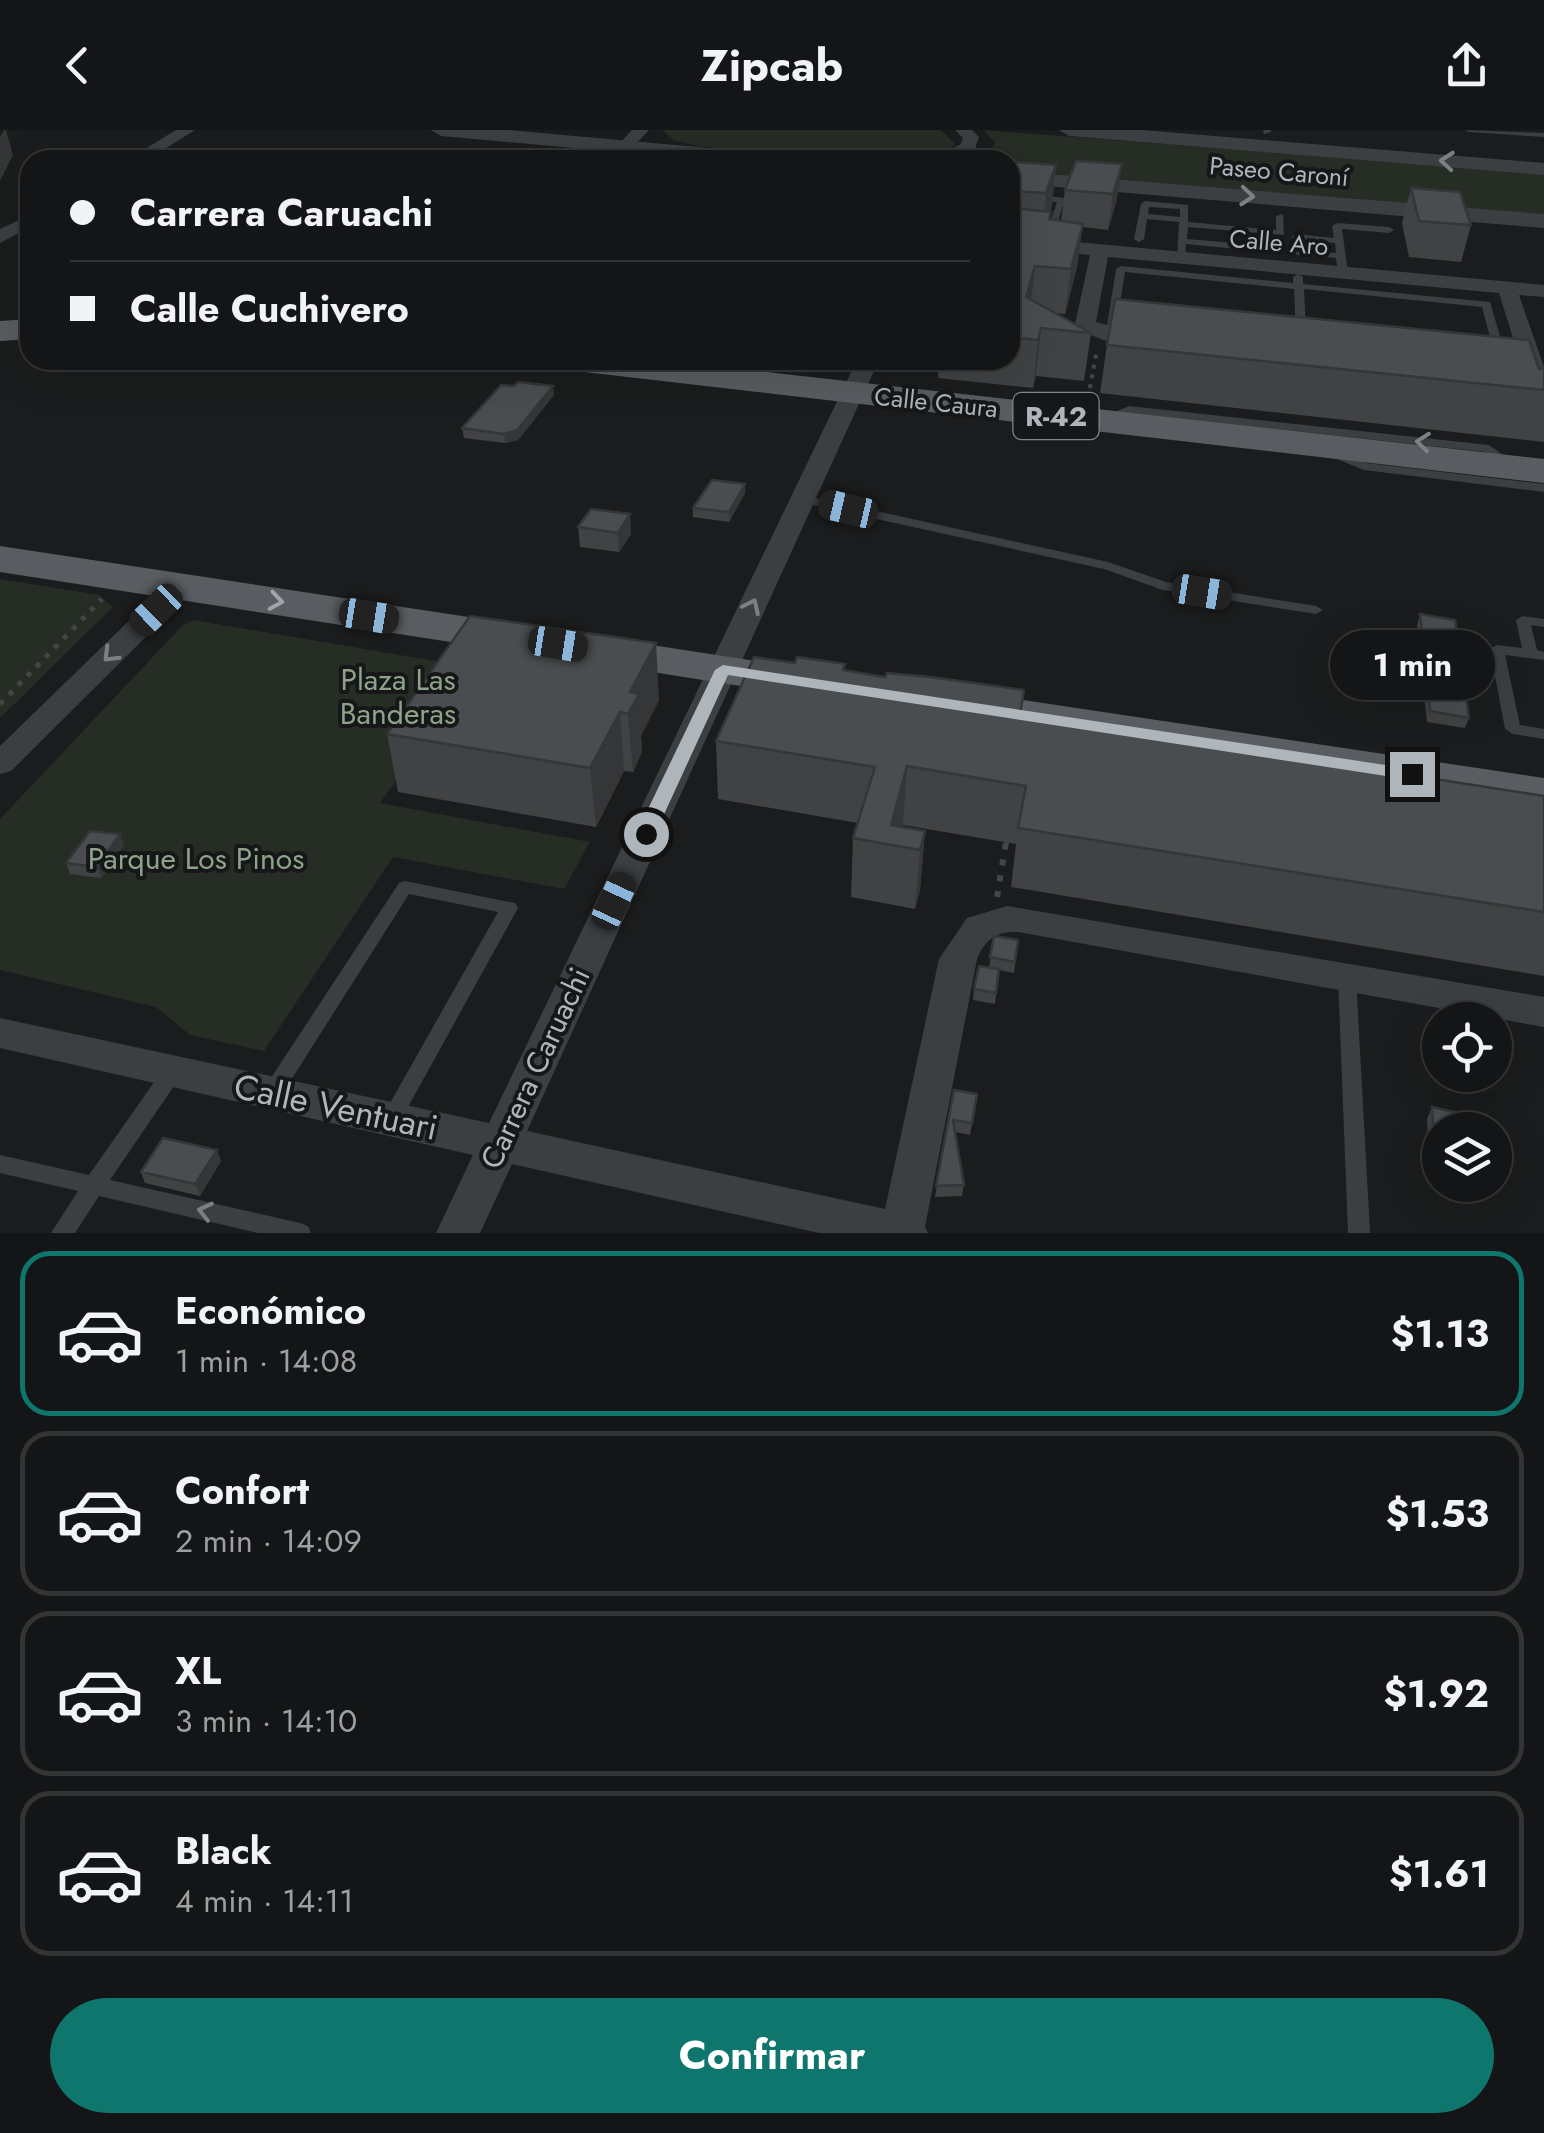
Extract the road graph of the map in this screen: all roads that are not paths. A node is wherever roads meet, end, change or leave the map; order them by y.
1 (187, 130) edge
2 (441, 130) edge
3 (642, 130) edge
4 (651, 130) edge
5 (1069, 130) edge
6 (1468, 130) edge
7 (1221, 136) edge
8 (1544, 136) edge
9 (152, 150) edge
10 (588, 150) edge
11 (622, 150) edge
12 (702, 150) edge
13 (1544, 169) edge
14 (1020, 178) edge
15 (1020, 196) edge
16 (1280, 216) dead end
17 (1544, 220) edge
18 (1183, 222) junction
19 (1389, 230) dead end
20 (1296, 237) dead end
21 (1139, 239) dead end
22 (1339, 241) junction
23 (1020, 243) edge
24 (1046, 246) junction
25 (1181, 249) junction
26 (1100, 250) junction
27 (1280, 250) dead end
28 (1342, 264) junction
29 (1298, 269) junction
30 (1507, 288) junction
31 (1544, 292) edge
32 (1302, 343) junction
33 (751, 370) edge
34 (861, 376) edge
35 (1092, 420) junction
36 (1534, 476) edge
37 (803, 499) junction
38 (0, 559) edge
39 (180, 587) junction
40 (1316, 610) dead end
41 (1544, 623) edge
42 (1537, 655) edge
43 (723, 670) junction
44 (845, 688) edge
45 (974, 708) edge
46 (1544, 734) edge
47 (0, 764) edge
48 (1544, 794) edge
49 (1347, 977) junction
50 (1544, 1012) edge
51 (0, 1032) edge
52 (173, 1071) junction
53 (272, 1093) junction
54 (390, 1119) junction
55 (500, 1143) junction
56 (0, 1164) edge
57 (95, 1186) junction
58 (62, 1233) edge
59 (300, 1233) edge
60 (458, 1233) edge
61 (904, 1233) edge
62 (1359, 1233) edge

1 - 9 street
2 - 10 street
3 - 11 street
4 - 12 street
5 - 7 street, Paseo Caroní
6 - 8 lane
13 -> 7 street, Paseo Caroní
14 -> 17 street, Paseo Caroní
15 - 24 lane
16 - 18 lane
18 - 21 lane
18 - 25 lane
19 - 22 lane
20 - 22 lane
22 - 28 lane
23 - 24 street, Calle Aro
24 - 26 street, Calle Aro
25 - 26 street, Calle Aro
25 - 27 lane
25 - 29 street, Calle Aro
26 - 30 street
28 - 29 street, Calle Aro
28 - 30 street, Calle Aro
29 - 32 lane
29 - 32 lane
29 - 32 lane
30 - 31 street, Calle Aro
33 - 34 main road, Calle Caura / R-42
34 - 35 main road, Calle Caura / R-42
34 - 37 street, Carrera Caruachi
35 - 36 main road, Calle Caura / R-42
36 -> 35 lane
37 - 40 lane
43 -> 37 street, Carrera Caruachi
38 - 39 main road
39 -> 43 main road
39 -> 47 street
41 - 42 lane
42 - 46 lane
43 - 44 main road
43 - 55 street, Carrera Caruachi
45 - 48 main road
49 - 50 street
49 - 61 street
49 - 62 lane
51 - 52 street, Calle Ventuari
52 - 53 street, Calle Ventuari
52 - 57 lane
53 - 54 street, Calle Ventuari
53 - 54 lane
54 - 55 street, Calle Ventuari
55 - 60 street, Carrera Caruachi
55 - 61 street, Calle Ventuari
56 - 57 lane
57 - 58 lane
59 -> 57 lane

